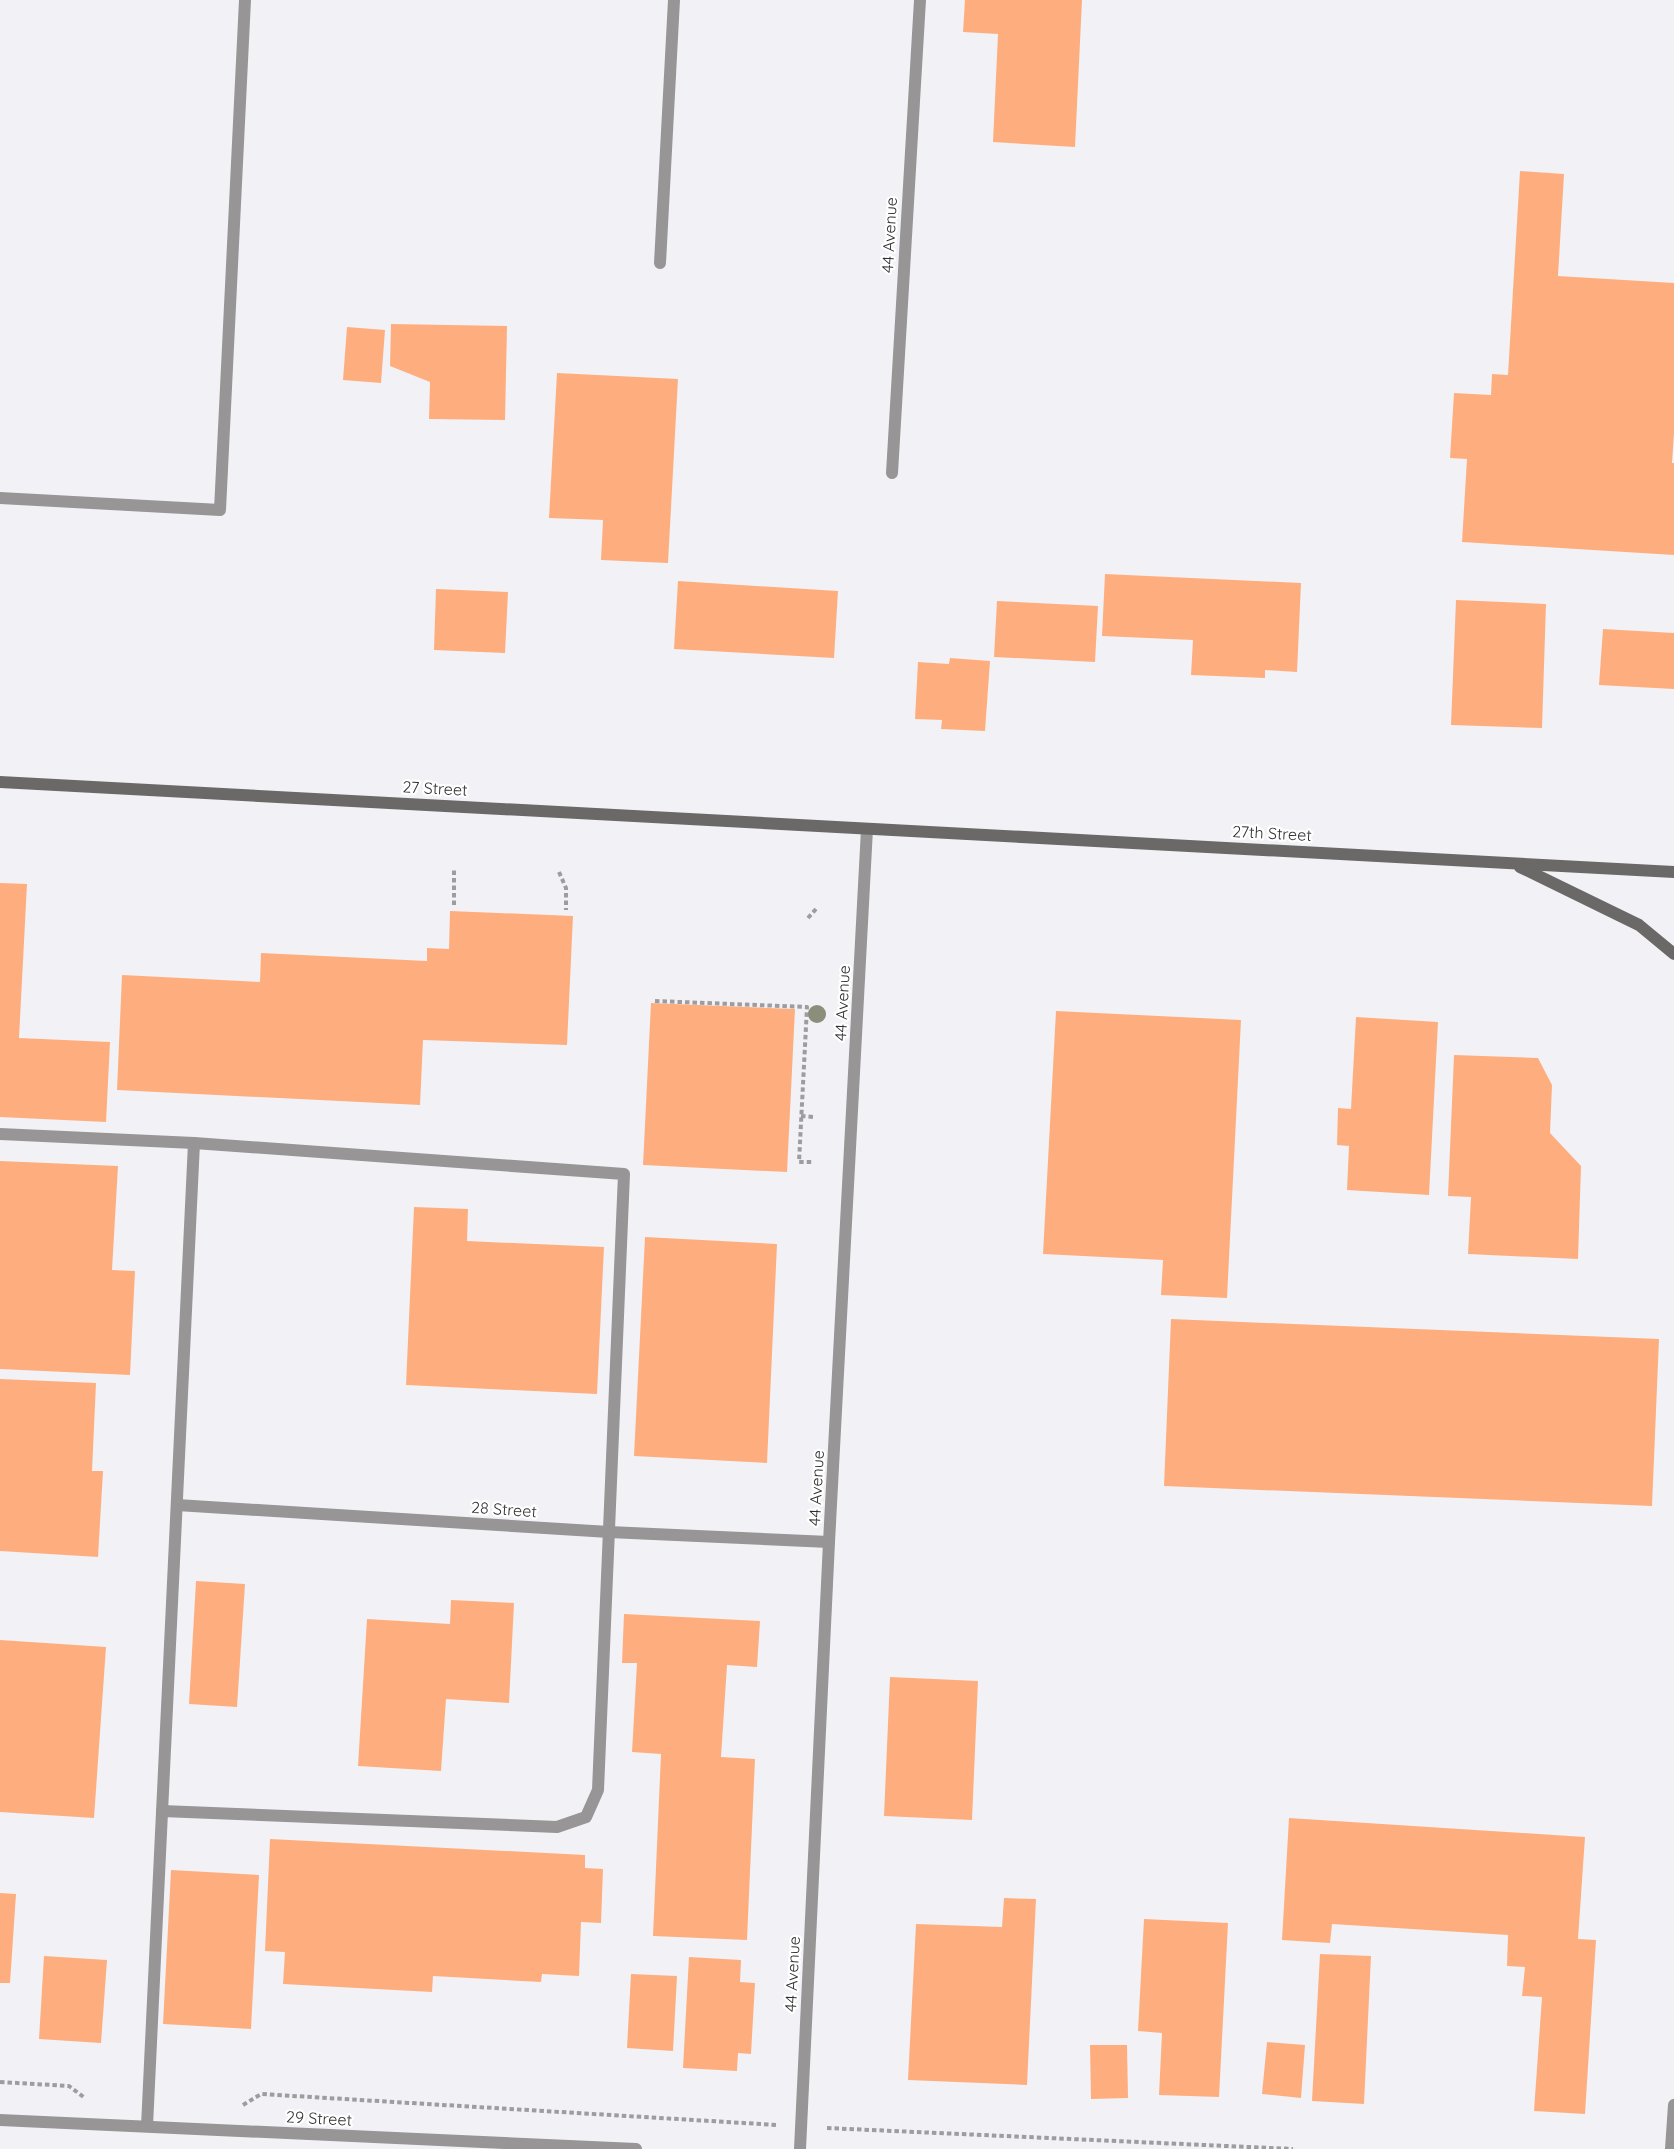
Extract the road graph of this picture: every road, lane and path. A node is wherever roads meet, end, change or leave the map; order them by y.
1 (245, 0) edge
2 (674, 0) edge
3 (920, 0) edge
4 (660, 263) dead end
5 (892, 473) dead end
6 (0, 498) edge
7 (0, 782) edge
8 (867, 829) junction
9 (1514, 864) junction
10 (454, 868) dead end
11 (559, 872) dead end
12 (1674, 872) edge
13 (454, 905) dead end
14 (816, 909) dead end
15 (566, 910) dead end
16 (808, 918) dead end
17 (1674, 954) edge
18 (655, 1001) dead end
19 (801, 1116) junction
20 (814, 1117) dead end
21 (0, 1134) edge
22 (194, 1143) junction
23 (813, 1162) dead end
24 (177, 1505) junction
25 (609, 1532) junction
26 (829, 1542) junction
27 (162, 1811) junction
28 (0, 2082) edge
29 (89, 2101) dead end
30 (1674, 2105) edge
31 (236, 2109) dead end
32 (0, 2120) edge
33 (761, 2124) dead end
34 (147, 2126) junction
35 (835, 2128) dead end
36 (636, 2149) edge
37 (800, 2149) edge
38 (1293, 2149) edge
39 (1671, 2149) edge

1 - 6 street
2 - 4 street
3 - 5 street, 44 Avenue
7 - 8 main road, 27 Street
8 - 9 main road, 27th Street
8 - 26 street, 44 Avenue
9 - 12 main road, 27th Street
9 - 17 main road
10 - 13 path
11 - 15 path
14 - 16 path
18 - 19 path
19 - 20 path
19 - 23 path
21 - 22 street
22 - 24 street
22 - 25 street
24 - 25 street, 28 Street
24 - 27 street
25 - 26 street, 28 Street
25 - 27 street
26 - 37 street, 44 Avenue
27 - 34 street
28 - 29 path
30 - 39 street
31 - 33 path
32 - 34 street, 29 Street
34 - 36 street, 29 Street
35 - 38 path

